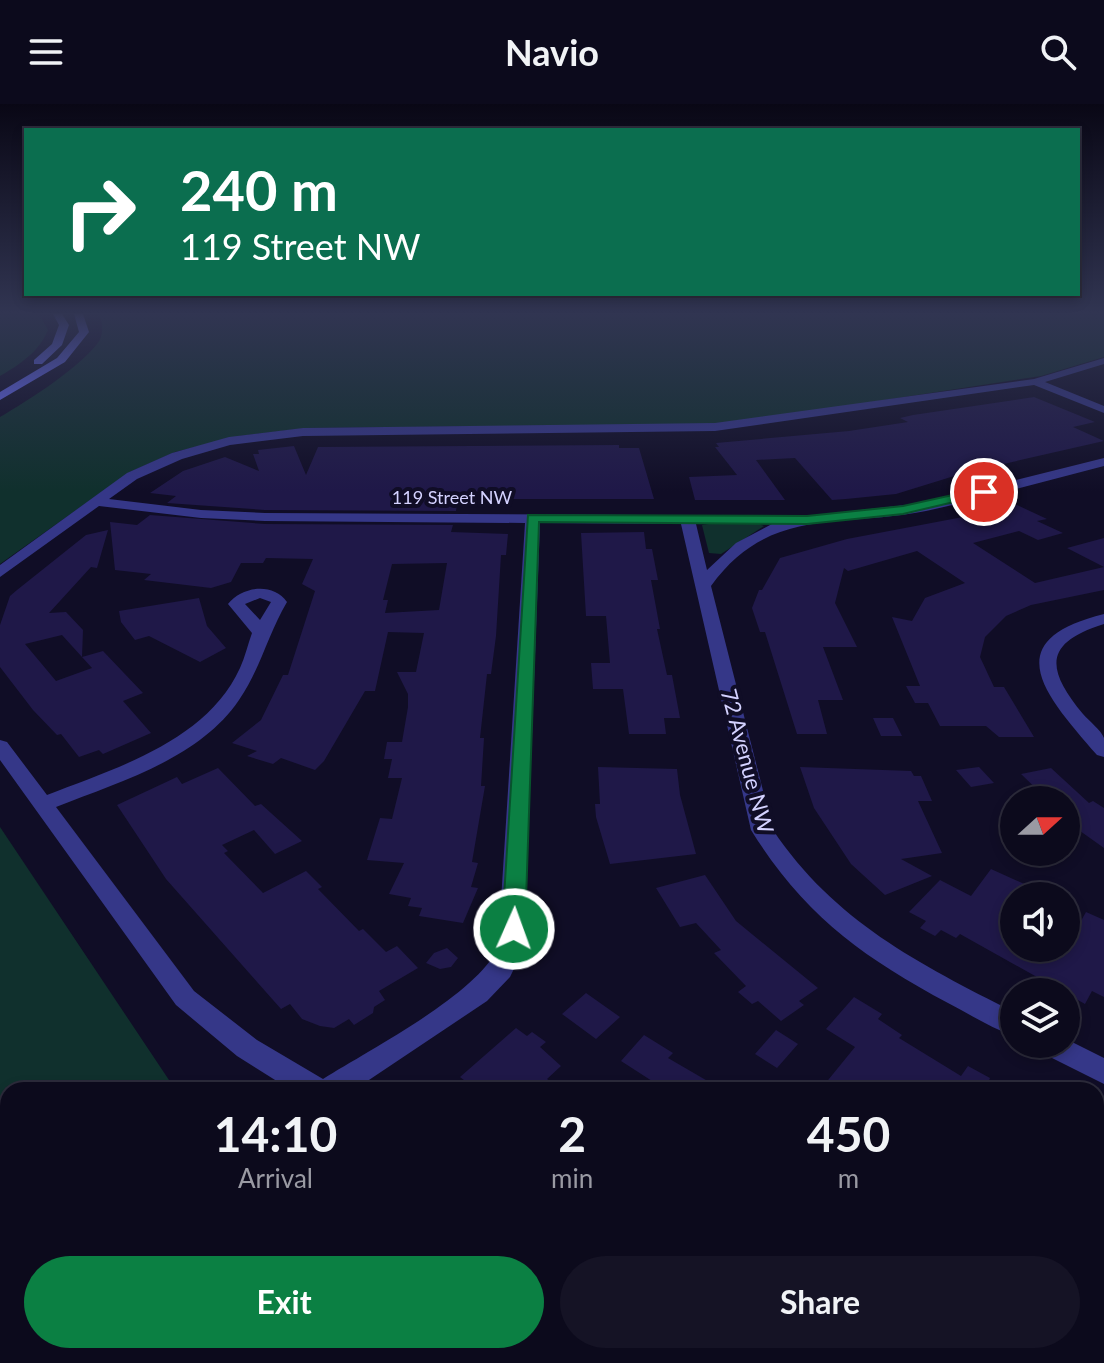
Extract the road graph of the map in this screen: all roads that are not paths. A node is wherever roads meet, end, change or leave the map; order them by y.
1 (18, 373) edge
2 (40, 373) edge
3 (1065, 373) edge
4 (1035, 382) junction
5 (0, 386) edge
6 (17, 387) junction
7 (0, 397) edge
8 (0, 403) edge
9 (1104, 410) edge
10 (1104, 462) edge
11 (98, 502) junction
12 (533, 518) junction
13 (687, 518) junction
14 (807, 520) junction
15 (0, 572) edge
16 (704, 585) junction
17 (1104, 619) edge
18 (261, 632) dead end
19 (0, 746) edge
20 (1104, 751) edge
21 (43, 804) junction
22 (1000, 1017) edge
23 (1077, 1058) edge
24 (1104, 1072) edge
25 (303, 1082) edge
26 (342, 1082) edge

1 - 5 main road
2 - 6 main road
3 - 4 street
4 - 9 street
4 - 11 street
6 - 7 main road
6 - 8 main road
10 - 14 street, 119 Street NW
11 - 12 street, 119 Street NW
11 - 15 street
12 - 13 street, 119 Street NW
12 - 26 street
13 - 14 street, 119 Street NW
13 - 16 street, 72 Avenue NW
14 - 16 street, 119 Street NW
16 - 22 street, 72 Avenue NW
17 - 20 street
18 - 21 street
19 - 21 street
21 - 25 street
23 - 24 street

